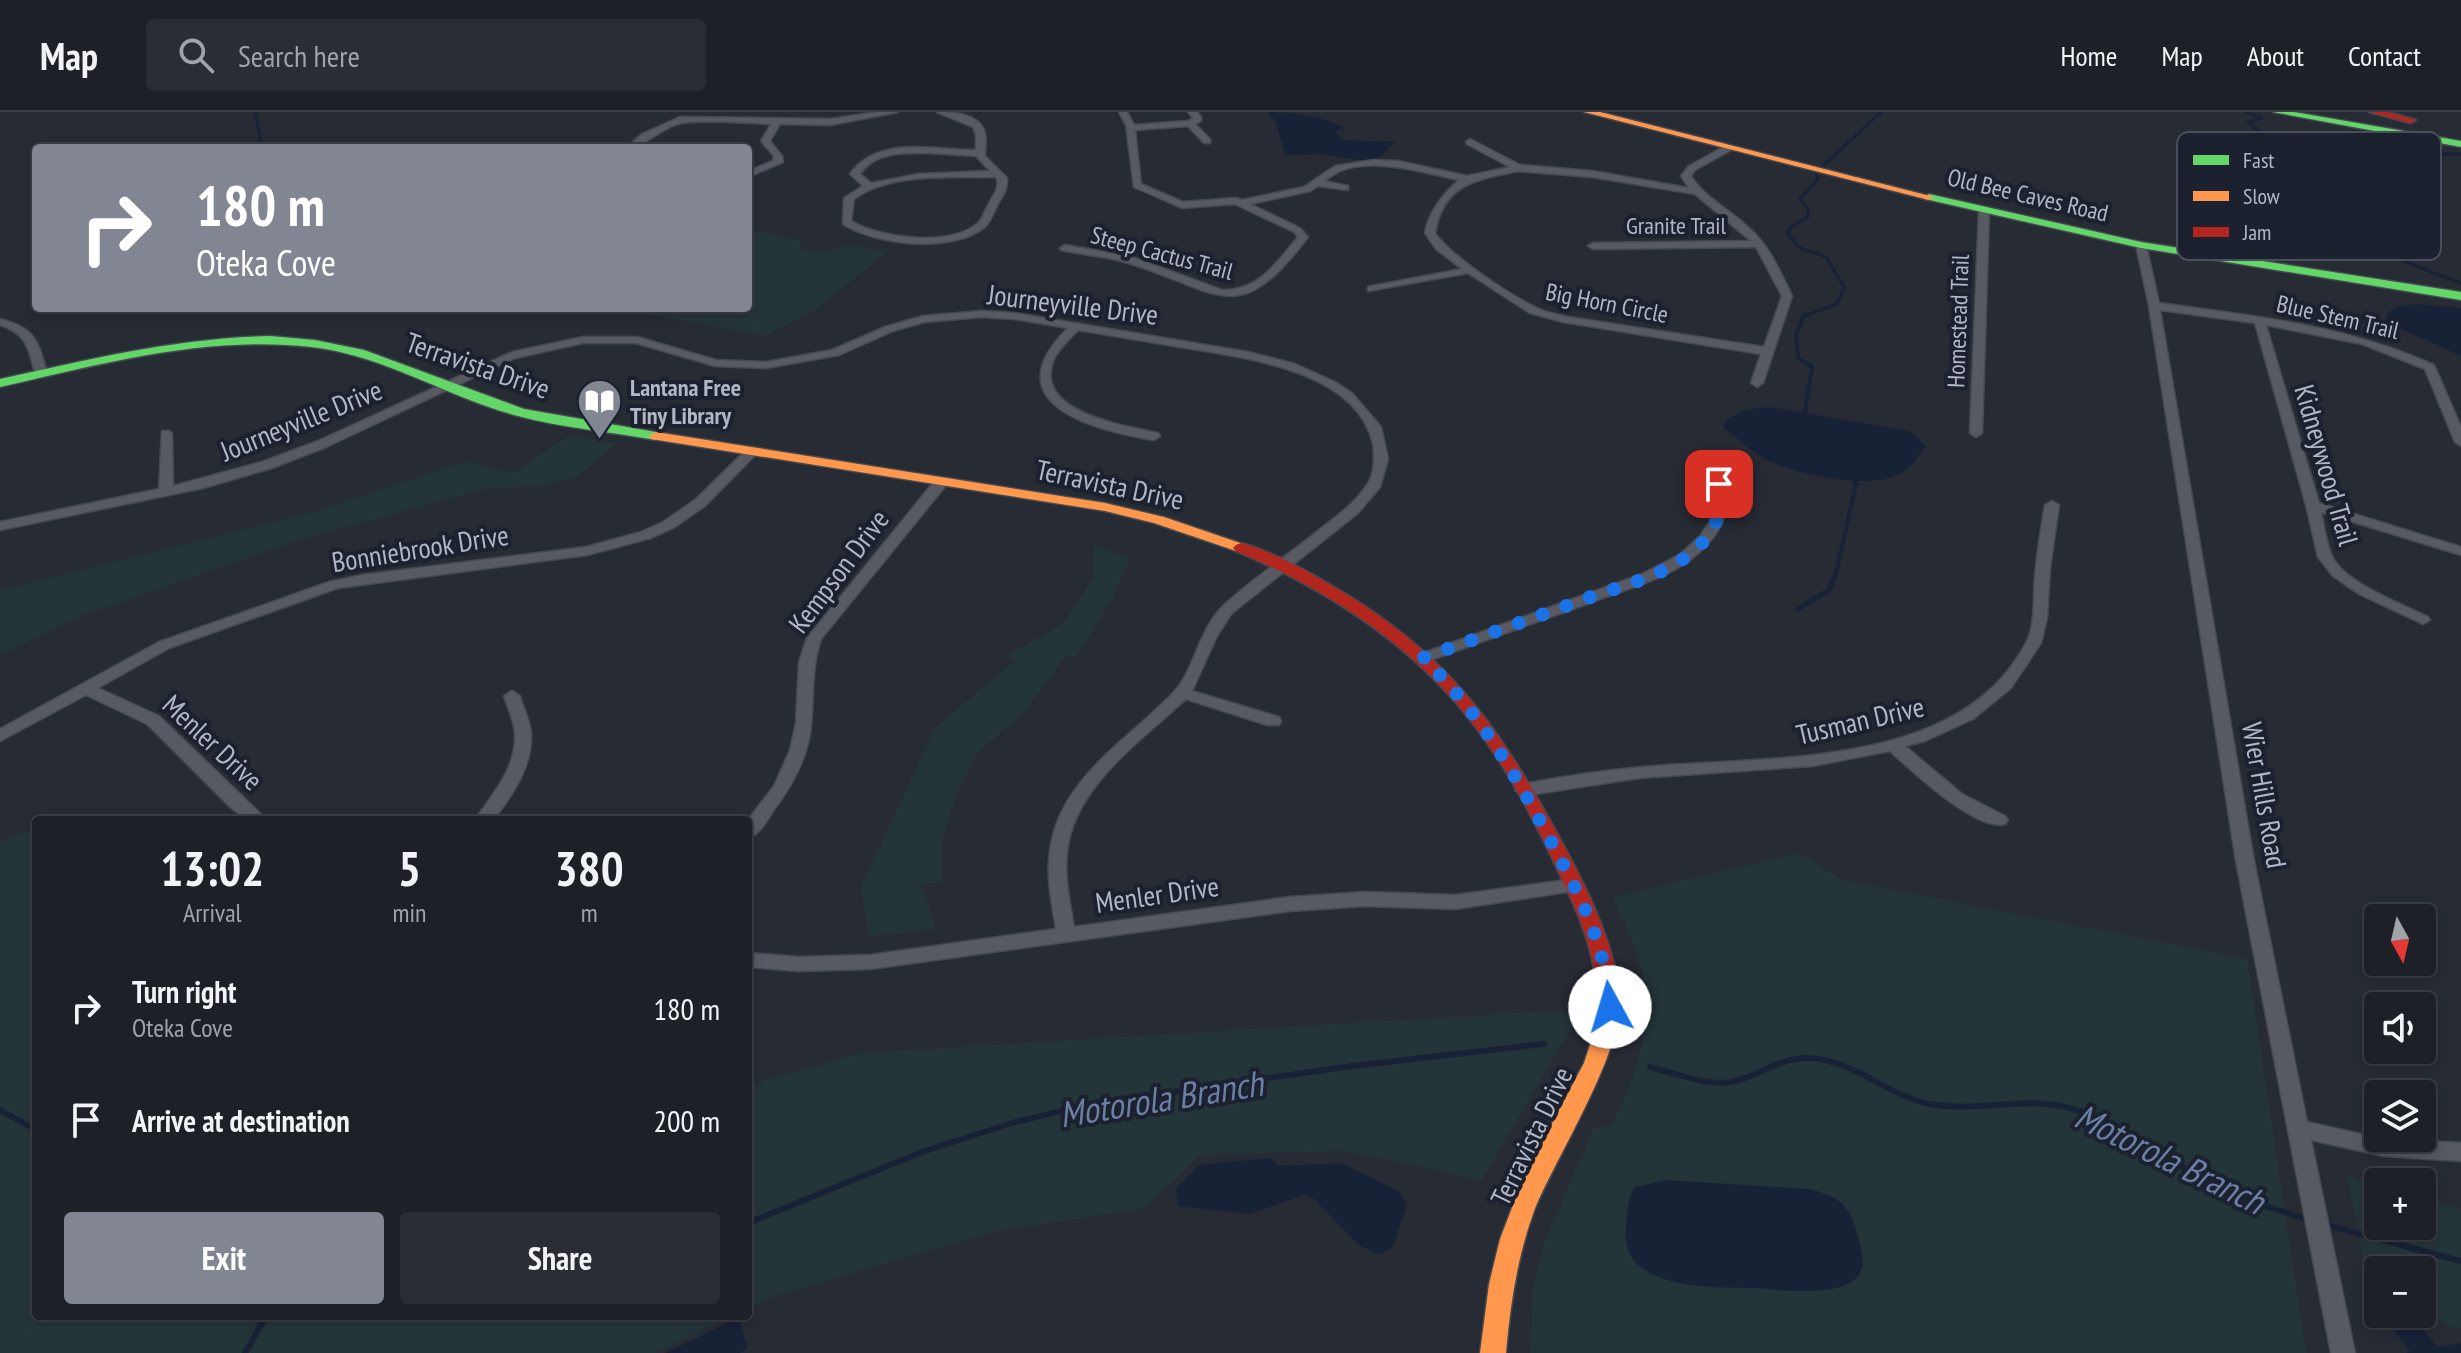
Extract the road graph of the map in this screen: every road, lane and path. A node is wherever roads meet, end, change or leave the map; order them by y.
1 (894, 112) edge
2 (941, 112) edge
3 (1123, 112) edge
4 (1192, 112) edge
5 (1589, 112) edge
6 (2278, 112) edge
7 (2374, 112) edge
8 (776, 123) junction
9 (1190, 123) junction
10 (1130, 128) junction
11 (2461, 129) edge
12 (2392, 132) edge
13 (1207, 141) dead end
14 (2441, 141) edge
15 (1470, 142) dead end
16 (635, 144) edge
17 (2461, 144) edge
18 (1728, 148) junction
19 (979, 153) junction
20 (1518, 168) junction
21 (752, 172) edge
22 (997, 174) junction
23 (1467, 179) junction
24 (1317, 183) junction
25 (870, 187) junction
26 (1345, 188) dead end
27 (1698, 192) junction
28 (1241, 203) junction
29 (1984, 211) junction
30 (1759, 244) junction
31 (2141, 245) junction
32 (1593, 246) dead end
33 (1065, 248) dead end
34 (2177, 251) edge
35 (2235, 260) edge
36 (1470, 270) junction
37 (1372, 289) dead end
38 (2461, 296) edge
39 (2154, 306) junction
40 (0, 322) edge
41 (2260, 322) junction
42 (1076, 326) junction
43 (1767, 351) junction
44 (41, 373) junction
45 (0, 383) edge
46 (1757, 383) dead end
47 (445, 385) junction
48 (1976, 433) dead end
49 (166, 434) dead end
50 (1154, 436) dead end
51 (2461, 442) edge
52 (752, 451) junction
53 (1707, 456) dead end
54 (942, 481) junction
55 (166, 492) junction
56 (2052, 505) dead end
57 (2313, 505) junction
58 (0, 526) edge
59 (2461, 551) edge
60 (1284, 564) junction
61 (2423, 620) dead end
62 (1423, 658) junction
63 (85, 688) junction
64 (1183, 693) junction
65 (512, 696) dead end
66 (1273, 721) dead end
67 (0, 736) edge
68 (1894, 745) junction
69 (1523, 790) junction
70 (253, 816) edge
71 (487, 816) edge
72 (1999, 820) dead end
73 (752, 827) edge
74 (1574, 885) junction
75 (1066, 935) junction
76 (752, 960) edge
77 (2301, 1129) junction
78 (2461, 1152) edge
79 (1493, 1353) edge
80 (2343, 1353) edge

1 - 8 street
2 - 19 street
3 - 10 street, Steep Cactus Trail
4 - 9 street
5 - 18 street, Old Bee Caves Road
6 - 12 street
7 - 11 street
8 - 16 street
8 - 21 street
9 - 10 street
9 - 13 street
10 - 28 street, Steep Cactus Trail
14 - 17 street
15 - 20 street
18 - 27 street
18 - 29 street, Old Bee Caves Road
19 - 22 street
19 - 25 street
20 - 23 street
20 - 27 street
22 - 25 street
22 - 25 street
23 - 24 street
23 - 36 street, Big Horn Circle
24 - 26 street
24 - 28 street
27 - 30 street
28 - 33 street, Steep Cactus Trail
29 - 31 street, Old Bee Caves Road
29 - 48 street, Homestead Trail
30 - 32 street, Granite Trail
30 - 43 street
31 - 34 street, Old Bee Caves Road
31 - 39 street, Wier Hills Road
35 - 38 street, Old Bee Caves Road
36 - 37 street
36 - 43 street, Big Horn Circle
39 - 41 street, Blue Stem Trail
39 - 77 street, Wier Hills Road
40 - 44 street
41 - 51 street, Blue Stem Trail
41 - 57 street, Kidneywood Trail
42 - 47 street, Journeyville Drive
42 - 50 street
42 - 60 street, Journeyville Drive
43 - 46 street
44 - 45 street, Terravista Drive
44 - 47 street, Terravista Drive
47 - 52 street, Terravista Drive
47 - 55 street, Journeyville Drive
49 - 55 street
52 - 54 street, Terravista Drive
52 - 63 street, Bonniebrook Drive
53 - 62 street
54 - 60 street, Terravista Drive
54 - 73 street, Kempson Drive
55 - 58 street, Journeyville Drive
56 - 68 street, Tusman Drive
57 - 59 street
57 - 61 street, Kidneywood Trail
60 - 62 street, Terravista Drive
60 - 64 street, Journeyville Drive
62 - 69 street, Terravista Drive
63 - 67 street, Bonniebrook Drive
63 - 70 street, Menler Drive
64 - 66 street
64 - 75 street, Journeyville Drive
65 - 71 street
68 - 69 street, Tusman Drive
68 - 72 street
69 - 74 street, Terravista Drive
74 - 75 street, Menler Drive
74 - 79 street, Terravista Drive
75 - 76 street, Menler Drive
77 - 78 street
77 - 80 street, Wier Hills Road

